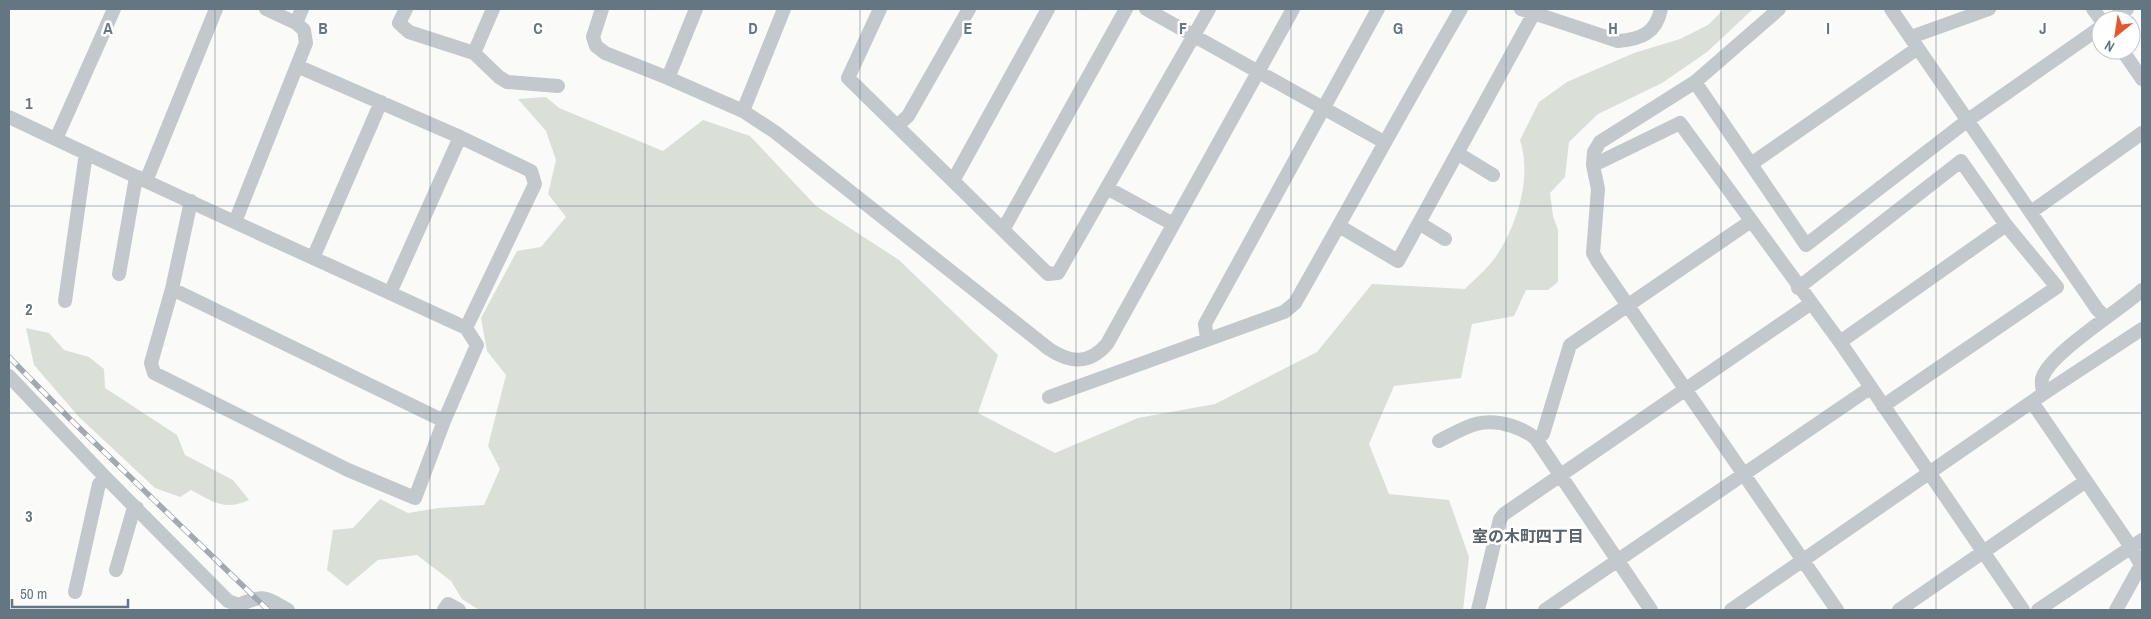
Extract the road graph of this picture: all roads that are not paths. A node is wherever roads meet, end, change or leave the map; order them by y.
1 (114, 9) edge
2 (216, 9) edge
3 (266, 9) edge
4 (302, 9) edge
5 (406, 9) edge
6 (493, 9) edge
7 (602, 9) edge
8 (696, 9) edge
9 (784, 9) edge
10 (880, 9) edge
11 (968, 9) edge
12 (1048, 9) edge
13 (1126, 9) edge
14 (1146, 9) edge
15 (1209, 9) edge
16 (1293, 9) edge
17 (1378, 9) edge
18 (1461, 9) edge
19 (1661, 9) edge
20 (1779, 9) edge
21 (1891, 9) edge
22 (1989, 9) edge
23 (1528, 11) edge
24 (296, 23) junction
25 (2091, 34) edge
26 (1194, 36) junction
27 (1915, 43) junction
28 (474, 53) junction
29 (2129, 60) edge
30 (297, 66) junction
31 (1258, 72) junction
32 (668, 78) junction
33 (2142, 79) edge
34 (1695, 82) junction
35 (558, 86) dead end
36 (381, 102) junction
37 (1323, 108) junction
38 (743, 111) junction
39 (9, 117) edge
40 (1968, 120) junction
41 (898, 125) junction
42 (2142, 133) edge
43 (460, 137) junction
44 (56, 139) junction
45 (1384, 142) junction
46 (86, 153) junction
47 (1457, 153) junction
48 (1593, 162) junction
49 (1751, 164) junction
50 (1493, 175) dead end
51 (142, 179) junction
52 (953, 181) junction
53 (1107, 188) junction
54 (191, 201) junction
55 (2032, 212) junction
56 (235, 222) junction
57 (1751, 222) junction
58 (1419, 223) junction
59 (1173, 224) junction
60 (2006, 225) junction
61 (1339, 226) junction
62 (1003, 230) junction
63 (1445, 239) dead end
64 (313, 258) junction
65 (119, 274) dead end
66 (1798, 288) junction
67 (172, 289) junction
68 (2142, 291) edge
69 (390, 293) junction
70 (65, 301) dead end
71 (1810, 304) junction
72 (1627, 306) junction
73 (2105, 317) junction
74 (466, 328) junction
75 (2142, 329) edge
76 (1207, 339) junction
77 (1840, 342) junction
78 (1089, 357) junction
79 (9, 376) edge
80 (1097, 379) junction
81 (1870, 388) junction
82 (1685, 391) junction
83 (1049, 397) dead end
84 (2037, 398) junction
85 (1883, 406) junction
86 (444, 421) junction
87 (1536, 439) junction
88 (1439, 441) dead end
89 (1928, 473) junction
90 (1745, 474) junction
91 (1559, 475) junction
92 (105, 476) junction
93 (2086, 481) junction
94 (137, 508) junction
95 (2137, 544) edge
96 (1983, 553) junction
97 (1802, 561) junction
98 (1617, 562) junction
99 (116, 570) dead end
100 (75, 592) dead end
101 (239, 607) edge
102 (288, 610) edge
103 (444, 610) edge
104 (459, 610) edge
105 (1478, 610) edge
106 (1545, 610) edge
107 (1651, 610) edge
108 (1731, 610) edge
109 (1837, 610) edge
110 (1899, 610) edge
111 (2023, 610) edge
112 (2038, 610) edge
113 (2116, 610) edge

1 - 44 street
2 - 51 street
3 - 24 street
4 - 24 street
5 - 28 street
6 - 28 street
7 - 32 street
8 - 32 street
9 - 38 street
10 - 41 street
11 - 41 street
12 - 52 street
13 - 62 street
14 - 26 street
15 - 26 street
16 - 31 street
17 - 37 street
18 - 45 street
19 - 23 street
20 - 34 street
21 - 27 street
22 - 27 street
23 - 47 street
24 - 30 street
25 - 40 street
26 - 31 street
26 - 53 street
27 - 40 street
27 - 49 street
28 - 35 street
29 - 33 street
30 - 36 street
30 - 56 street
31 - 37 street
31 - 59 street
32 - 38 street
34 - 48 street
34 - 49 street
36 - 43 street
36 - 64 street
37 - 45 street
37 - 76 street
38 - 78 street
39 - 44 street
40 - 49 street
40 - 55 street
41 - 52 street
42 - 55 street
43 - 69 street
43 - 74 street
44 - 46 street
45 - 61 street
46 - 51 street
46 - 70 street
47 - 50 street
47 - 58 street
48 - 57 street
48 - 72 street
51 - 54 street
51 - 65 street
52 - 62 street
53 - 59 street
53 - 62 street
54 - 56 street
54 - 67 street
55 - 73 street
56 - 64 street
57 - 66 street
57 - 72 street
58 - 61 street
58 - 63 street
59 - 78 street
60 - 66 street
60 - 77 street
60 - 85 street
61 - 76 street
64 - 69 street
66 - 71 street
67 - 86 street
67 - 86 street
68 - 73 street
69 - 74 street
71 - 77 street
71 - 82 street
72 - 82 street
72 - 87 street
73 - 84 street
74 - 86 street
75 - 84 street
76 - 80 street
77 - 81 street
78 - 80 street
79 - 92 street
80 - 83 street
81 - 85 street
81 - 90 street
82 - 90 street
82 - 91 street
84 - 89 street
84 - 93 street
85 - 89 street
87 - 88 street
87 - 91 street
89 - 96 street
89 - 97 street
90 - 97 street
90 - 98 street
91 - 98 street
91 - 105 street
92 - 94 street
92 - 100 street
93 - 95 street
93 - 96 street
94 - 99 street
94 - 101 street
95 - 112 street
95 - 113 street
96 - 110 street
96 - 111 street
97 - 108 street
97 - 109 street
98 - 106 street
98 - 107 street
101 - 102 street
103 - 104 street

